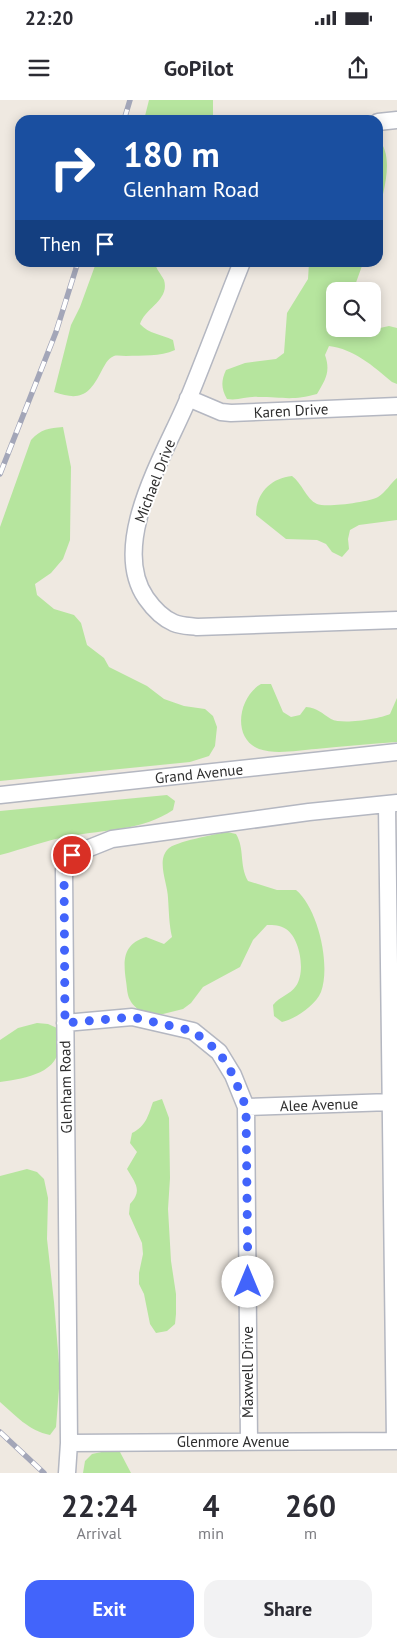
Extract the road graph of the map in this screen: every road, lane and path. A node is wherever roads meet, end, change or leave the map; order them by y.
1 (397, 120) edge
2 (383, 121) edge
3 (240, 267) edge
4 (188, 398) junction
5 (397, 406) edge
6 (397, 620) edge
7 (397, 752) edge
8 (0, 795) edge
9 (392, 804) edge
10 (393, 1001) edge
11 (65, 1023) junction
12 (391, 1102) junction
13 (246, 1107) junction
14 (395, 1287) edge
15 (396, 1441) edge
16 (249, 1442) junction
17 (69, 1443) junction
18 (67, 1473) edge

1 - 2 street
3 - 4 street, Michael Drive
4 - 5 street, Karen Drive
4 - 6 street, Michael Drive
7 - 8 street, Grand Avenue
9 - 10 street
9 - 11 street, Glenham Road
10 - 12 street
11 - 13 street, Maxwell Drive
11 - 17 street, Glenham Road
12 - 13 street, Alee Avenue
12 - 14 street
13 - 16 street, Maxwell Drive
14 - 15 street
15 - 16 street, Glenmore Avenue
16 - 17 street, Glenmore Avenue
17 - 18 street, Glenham Road

